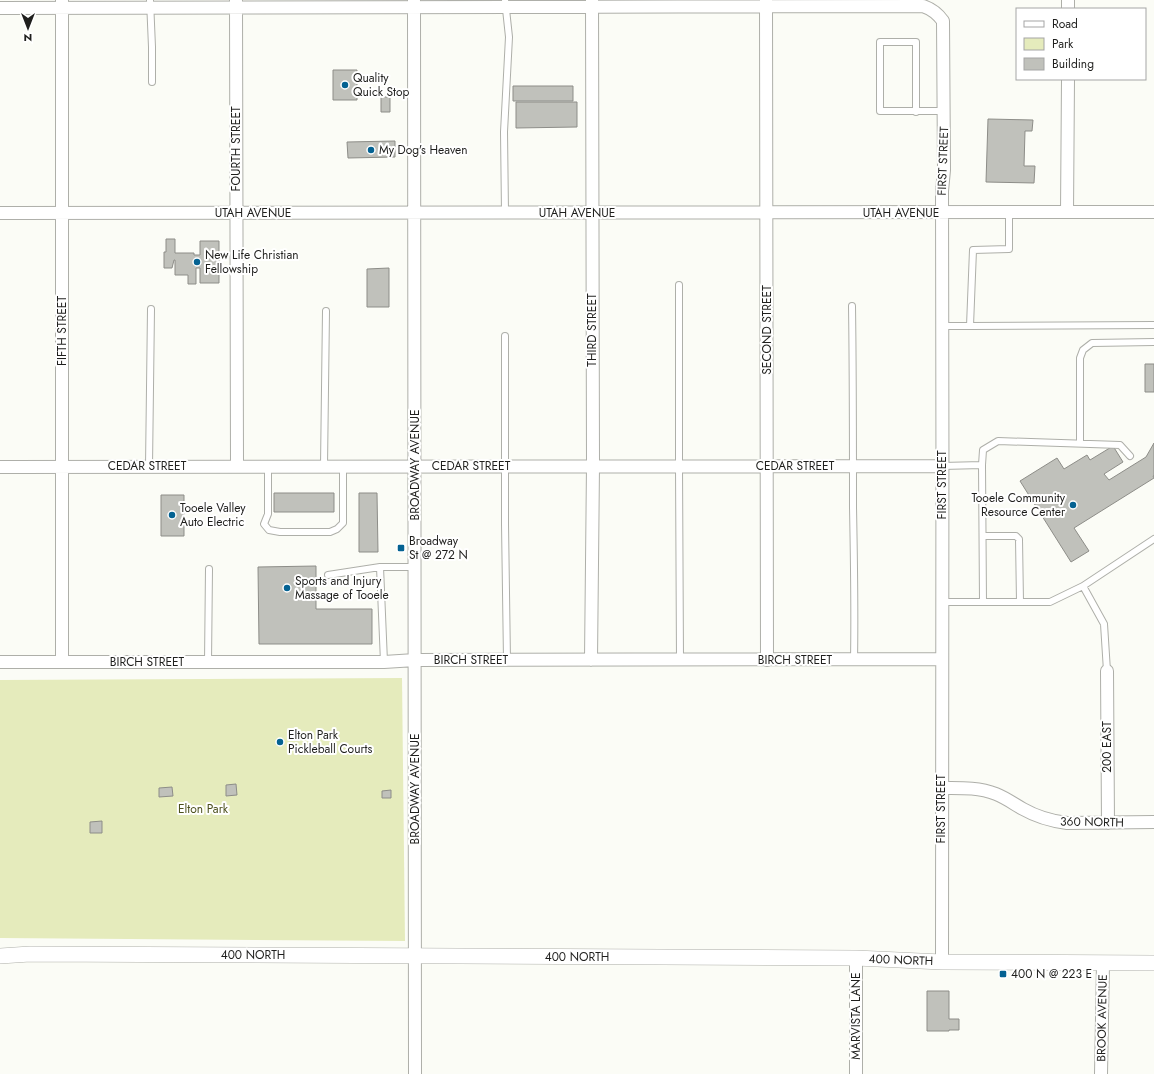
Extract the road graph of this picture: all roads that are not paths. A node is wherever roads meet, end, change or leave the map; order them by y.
1 (592, 3) edge
2 (676, 3) edge
3 (766, 3) edge
4 (908, 3) edge
5 (62, 4) edge
6 (150, 4) edge
7 (236, 4) edge
8 (319, 4) edge
9 (414, 4) edge
10 (505, 4) edge
11 (0, 8) edge
12 (1068, 80) edge
13 (152, 82) dead end
14 (944, 111) junction
15 (916, 112) junction
16 (1009, 212) junction
17 (1067, 212) junction
18 (1154, 212) edge
19 (0, 213) edge
20 (62, 213) junction
21 (236, 213) junction
22 (414, 213) junction
23 (505, 213) junction
24 (592, 213) junction
25 (766, 213) junction
26 (942, 213) junction
27 (679, 285) dead end
28 (852, 306) dead end
29 (151, 309) dead end
30 (326, 311) dead end
31 (1154, 325) edge
32 (942, 326) junction
33 (970, 326) junction
34 (505, 336) dead end
35 (1154, 342) edge
36 (1080, 443) junction
37 (1130, 456) dead end
38 (982, 465) junction
39 (0, 466) edge
40 (62, 466) junction
41 (149, 466) junction
42 (237, 466) junction
43 (268, 466) junction
44 (324, 466) junction
45 (343, 466) junction
46 (414, 466) junction
47 (506, 466) junction
48 (593, 466) junction
49 (678, 466) junction
50 (767, 466) junction
51 (854, 466) junction
52 (942, 466) junction
53 (983, 536) junction
54 (1154, 539) edge
55 (380, 567) junction
56 (415, 567) junction
57 (209, 569) dead end
58 (328, 575) dead end
59 (1083, 586) junction
60 (943, 602) junction
61 (983, 602) junction
62 (1020, 602) junction
63 (415, 660) junction
64 (507, 660) junction
65 (591, 660) junction
66 (680, 660) junction
67 (767, 660) junction
68 (854, 660) junction
69 (941, 660) junction
70 (0, 662) edge
71 (62, 662) junction
72 (208, 662) junction
73 (384, 662) junction
74 (1107, 671) joint
75 (941, 788) junction
76 (1154, 822) edge
77 (1108, 823) junction
78 (0, 956) edge
79 (415, 956) junction
80 (856, 958) junction
81 (942, 962) junction
82 (1103, 963) junction
83 (1154, 963) edge
84 (415, 1074) edge
85 (856, 1074) edge
86 (1101, 1074) edge

1 - 2 street
1 - 10 street
1 - 24 street, THIRD STREET
2 - 3 street
3 - 4 street
3 - 25 street, SECOND STREET
4 - 14 street, FIRST STREET
5 - 6 street
5 - 11 street
5 - 20 street, FIFTH STREET
6 - 7 street
6 - 13 lane
7 - 8 street
7 - 21 street, FOURTH STREET
8 - 9 street
9 - 10 street
9 - 22 street, BROADWAY AVENUE
10 - 23 lane
12 - 17 street
14 - 15 lane
14 - 26 street, FIRST STREET
15 - 15 lane
16 - 17 street, UTAH AVENUE
16 - 26 street, UTAH AVENUE
16 - 33 lane
17 - 18 street, UTAH AVENUE
19 - 20 street, UTAH AVENUE
20 - 21 street, UTAH AVENUE
20 - 40 street, FIFTH STREET
21 - 22 street, UTAH AVENUE
21 - 42 street, FOURTH STREET
22 - 23 street, UTAH AVENUE
22 - 46 street, BROADWAY AVENUE
23 - 24 street, UTAH AVENUE
24 - 25 street, UTAH AVENUE
24 - 48 street, THIRD STREET
25 - 26 street, UTAH AVENUE
25 - 50 street, SECOND STREET
26 - 32 street, FIRST STREET
27 - 49 lane
28 - 51 lane
29 - 41 lane
30 - 44 lane
31 - 33 lane
32 - 33 lane
32 - 52 street, FIRST STREET
34 - 47 lane
35 - 36 lane
36 - 37 lane
36 - 38 lane
38 - 52 lane
38 - 53 lane
39 - 40 street, CEDAR STREET
40 - 41 street, CEDAR STREET
40 - 71 street, FIFTH STREET
41 - 42 street, CEDAR STREET
42 - 43 street, CEDAR STREET
43 - 44 street, CEDAR STREET
43 - 45 lane
44 - 45 street, CEDAR STREET
45 - 46 street, CEDAR STREET
46 - 47 street, CEDAR STREET
46 - 56 street, BROADWAY AVENUE
47 - 48 street, CEDAR STREET
47 - 64 lane
48 - 49 street, CEDAR STREET
48 - 65 street, THIRD STREET
49 - 50 street, CEDAR STREET
49 - 66 lane
50 - 51 street, CEDAR STREET
50 - 67 street, SECOND STREET
51 - 52 street, CEDAR STREET
51 - 68 lane
52 - 60 street, FIRST STREET
53 - 61 lane
53 - 62 lane
54 - 59 lane
55 - 56 lane
55 - 58 lane
55 - 73 lane
56 - 63 street, BROADWAY AVENUE
57 - 72 lane
59 - 62 lane
59 - 74 lane
60 - 61 lane
60 - 69 street, FIRST STREET
61 - 62 lane
63 - 64 street, BIRCH STREET
63 - 73 street, BIRCH STREET
63 - 79 street, BROADWAY AVENUE
64 - 65 street, BIRCH STREET
65 - 66 street, BIRCH STREET
66 - 67 street, BIRCH STREET
67 - 68 street, BIRCH STREET
68 - 69 street, BIRCH STREET
69 - 75 street, FIRST STREET
70 - 71 street, BIRCH STREET
71 - 72 street, BIRCH STREET
72 - 73 street, BIRCH STREET
74 - 77 street, 200 EAST
75 - 77 street, 360 NORTH
75 - 81 street, FIRST STREET
76 - 77 street, 360 NORTH
78 - 79 street, 400 NORTH
79 - 80 street, 400 NORTH
79 - 84 street, BROADWAY AVENUE
80 - 81 street, 400 NORTH
80 - 85 street, MARVISTA LANE
81 - 82 street, 400 NORTH
82 - 83 street, 400 NORTH
82 - 86 street, BROOK AVENUE

